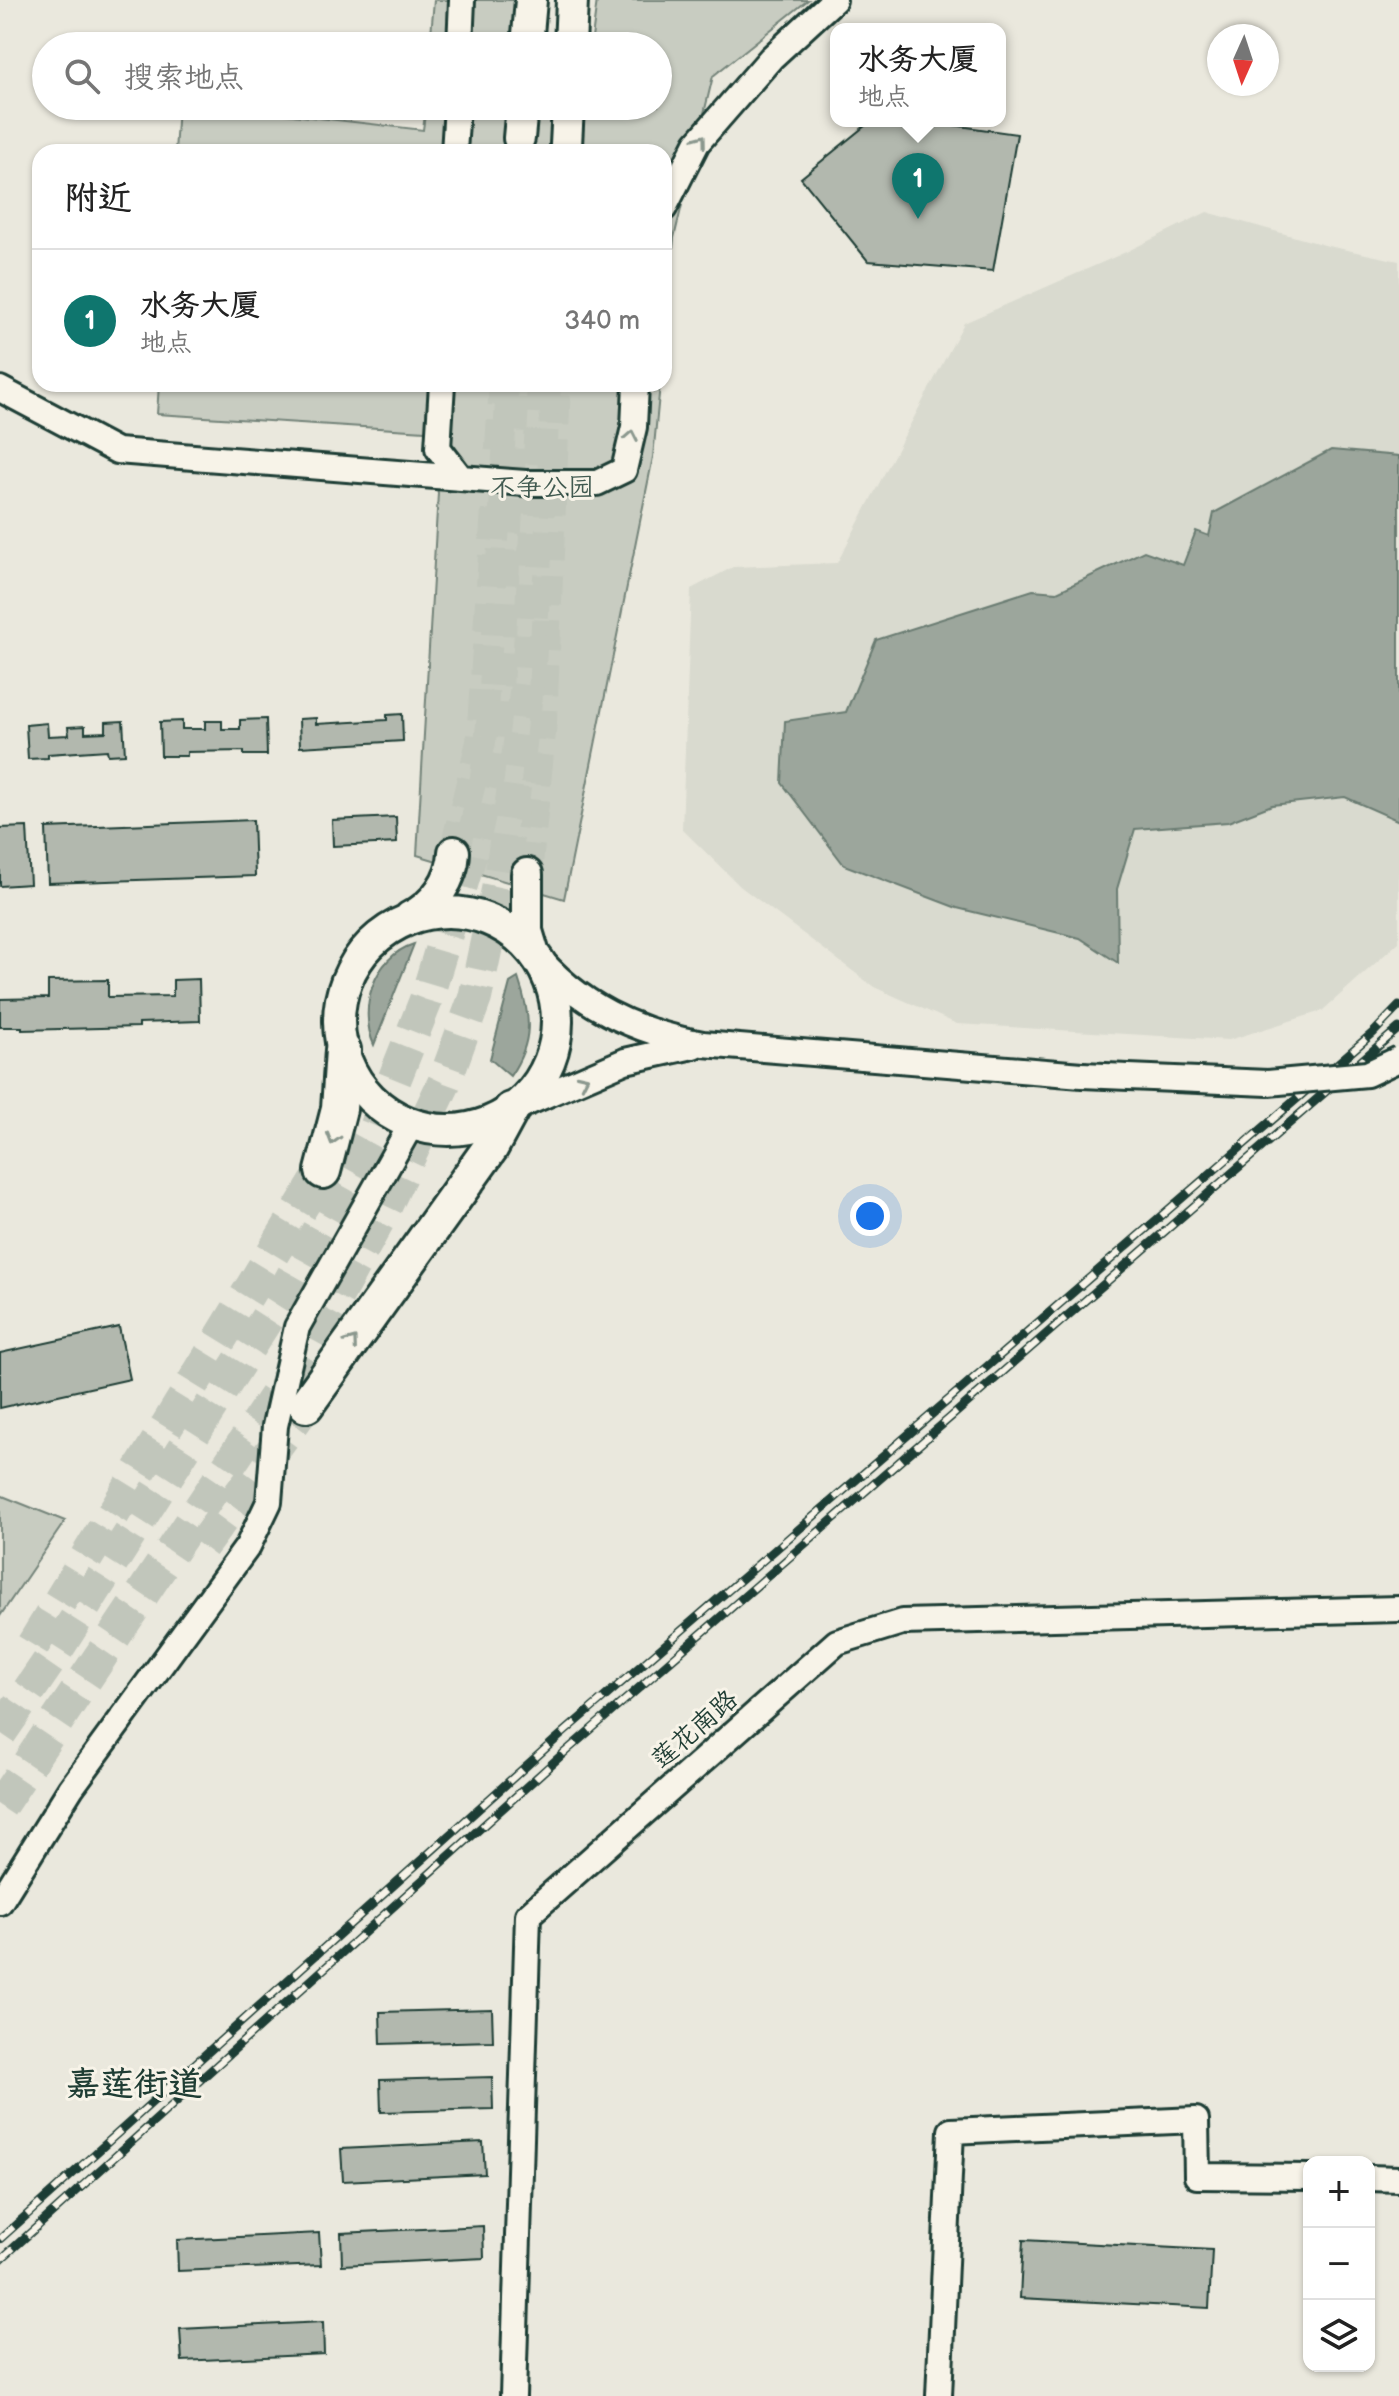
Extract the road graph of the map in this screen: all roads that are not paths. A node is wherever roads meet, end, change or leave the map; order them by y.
1 (462, 0) edge
2 (531, 0) edge
3 (572, 0) edge
4 (834, 0) edge
5 (461, 32) edge
6 (528, 32) edge
7 (571, 32) edge
8 (456, 120) edge
9 (521, 120) edge
10 (567, 120) edge
11 (519, 138) dead end
12 (455, 144) edge
13 (566, 144) edge
14 (672, 192) edge
15 (0, 389) edge
16 (442, 392) edge
17 (636, 392) edge
18 (461, 478) junction
19 (454, 852) tunnel mouth
20 (527, 874) tunnel mouth
21 (410, 917) junction
22 (533, 951) junction
23 (703, 1044) junction
24 (343, 1050) junction
25 (1399, 1059) edge
26 (511, 1110) junction
27 (412, 1123) junction
28 (323, 1171) tunnel mouth
29 (306, 1405) tunnel mouth
30 (1399, 1609) edge
31 (0, 1902) edge
32 (1303, 2177) edge
33 (1375, 2178) edge
34 (1399, 2179) edge
35 (513, 2396) edge
36 (939, 2396) edge

1 - 5 street
2 - 6 main road
3 - 7 main road
14 -> 4 street
8 - 12 street
9 - 11 main road
10 - 13 main road
15 - 18 street
16 - 18 street
18 -> 17 street
19 - 21 main road
20 - 22 main road
21 - 22 main road
21 - 24 main road
22 - 23 street
22 - 26 main road
23 - 25 street, bridge
26 -> 23 street
24 - 27 main road
24 -> 28 highway
26 - 27 main road
29 -> 26 highway
27 - 31 street
30 - 35 street, 莲花南路
32 - 36 street
33 - 34 street

